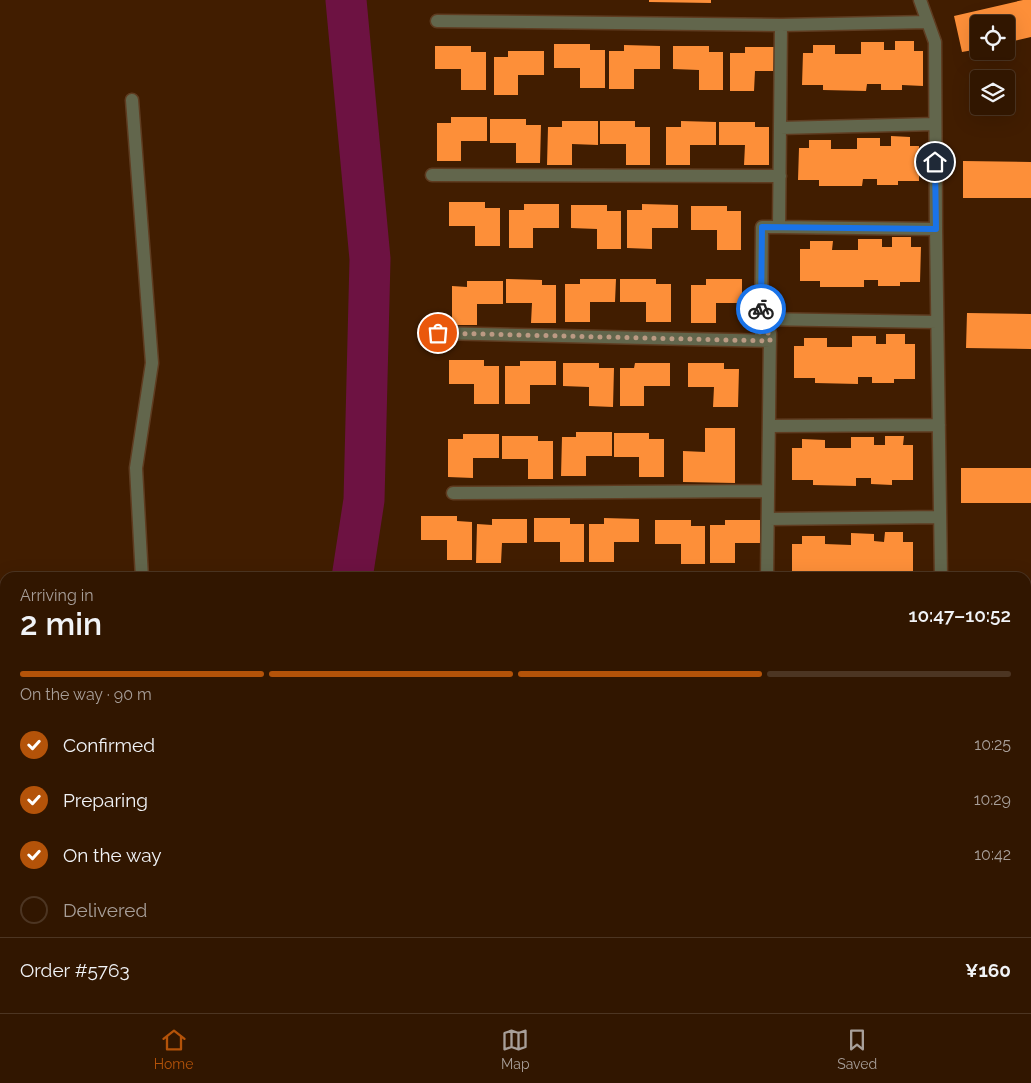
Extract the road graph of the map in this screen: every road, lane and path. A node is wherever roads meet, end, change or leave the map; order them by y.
1 (920, 0) edge
2 (437, 21) dead end
3 (928, 22) junction
4 (781, 25) junction
5 (132, 100) dead end
6 (935, 124) junction
7 (780, 128) junction
8 (432, 175) dead end
9 (780, 176) junction
10 (779, 227) junction
11 (936, 229) junction
12 (761, 319) junction
13 (937, 322) junction
14 (438, 333) dead end
15 (770, 341) junction
16 (939, 424) junction
17 (769, 426) junction
18 (768, 491) junction
19 (454, 492) dead end
20 (940, 517) junction
21 (768, 519) junction
22 (142, 572) edge
23 (767, 572) edge
24 (941, 572) edge

1 - 3 street
2 - 4 street
3 - 4 street
3 - 6 street
4 - 7 street
5 - 22 street
6 - 7 street
6 - 11 street
7 - 9 street
8 - 9 street
9 - 10 street
10 - 11 street
10 - 12 street
11 - 13 street
12 - 13 street
12 - 15 street
13 - 16 street
14 - 15 street
15 - 17 street
16 - 17 street
16 - 20 street
17 - 18 street
18 - 19 street
18 - 21 street
20 - 21 street
20 - 24 street
21 - 23 street

